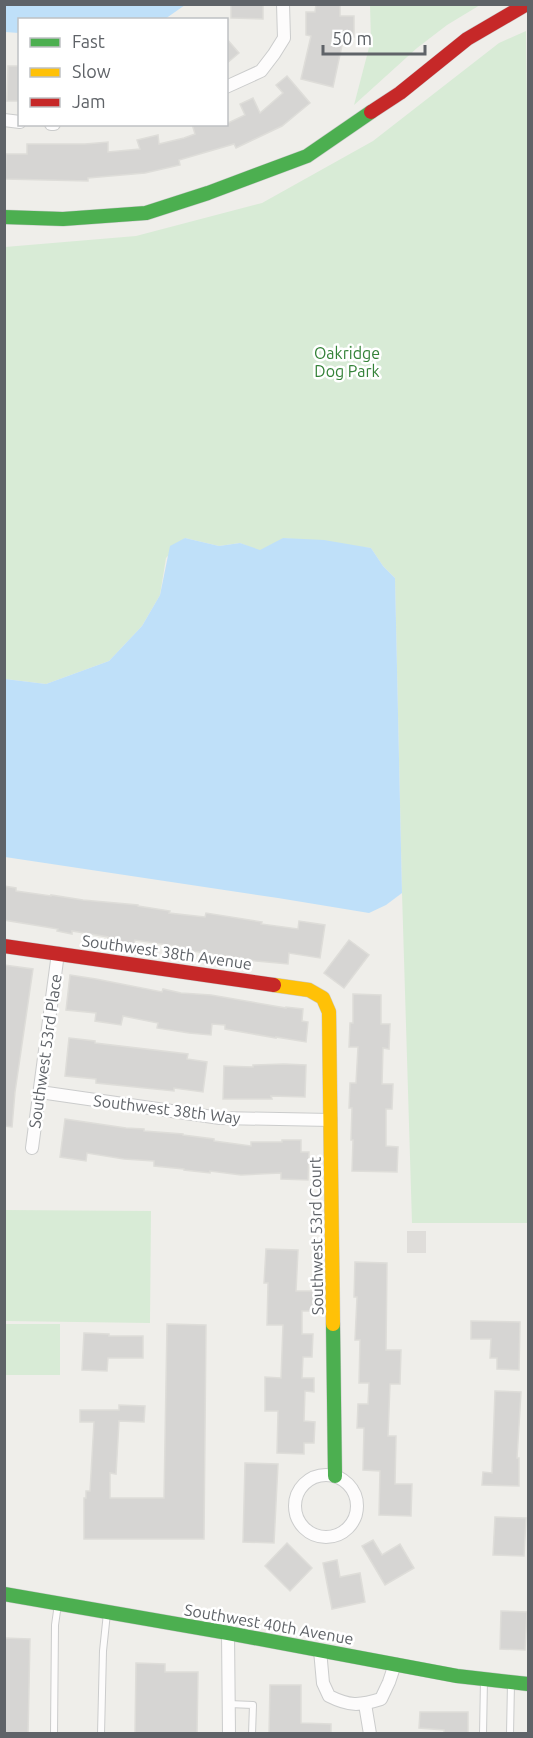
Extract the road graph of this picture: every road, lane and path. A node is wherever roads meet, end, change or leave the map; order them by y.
1 (283, 4) edge
2 (527, 4) edge
3 (228, 86) edge
4 (4, 217) edge
5 (4, 946) edge
6 (58, 953) junction
7 (323, 998) joint
8 (40, 1092) junction
9 (331, 1120) junction
10 (32, 1148) dead end
11 (335, 1476) junction
12 (4, 1594) edge
13 (58, 1603) junction
14 (107, 1612) junction
15 (228, 1633) junction
16 (320, 1650) junction
17 (395, 1664) junction
18 (484, 1679) junction
19 (512, 1682) junction
20 (528, 1684) edge
21 (229, 1704) junction
22 (365, 1704) junction
23 (54, 1734) edge
24 (101, 1734) edge
25 (229, 1734) edge
26 (252, 1734) edge
27 (370, 1734) edge
28 (483, 1734) edge
29 (510, 1734) edge

1 - 3 street
2 - 4 street
5 - 6 street, Southwest 38th Avenue
6 - 7 street, Southwest 38th Avenue
6 - 8 street, Southwest 53rd Place
7 - 9 street, Southwest 53rd Court
8 - 9 street, Southwest 38th Way
8 - 10 street, Southwest 53rd Place
9 - 11 street, Southwest 53rd Court
11 - 11 street
12 - 13 street, Southwest 40th Avenue
13 - 14 street, Southwest 40th Avenue
13 - 23 lane
14 - 15 street, Southwest 40th Avenue
14 - 24 lane
15 - 16 street, Southwest 40th Avenue
15 - 21 street
16 - 17 street, Southwest 40th Avenue
16 - 22 street
17 - 18 street, Southwest 40th Avenue
17 - 22 street
18 - 19 street, Southwest 40th Avenue
18 - 28 lane
19 - 20 street, Southwest 40th Avenue
19 - 29 lane
21 - 25 street
21 - 26 lane
22 - 27 street

